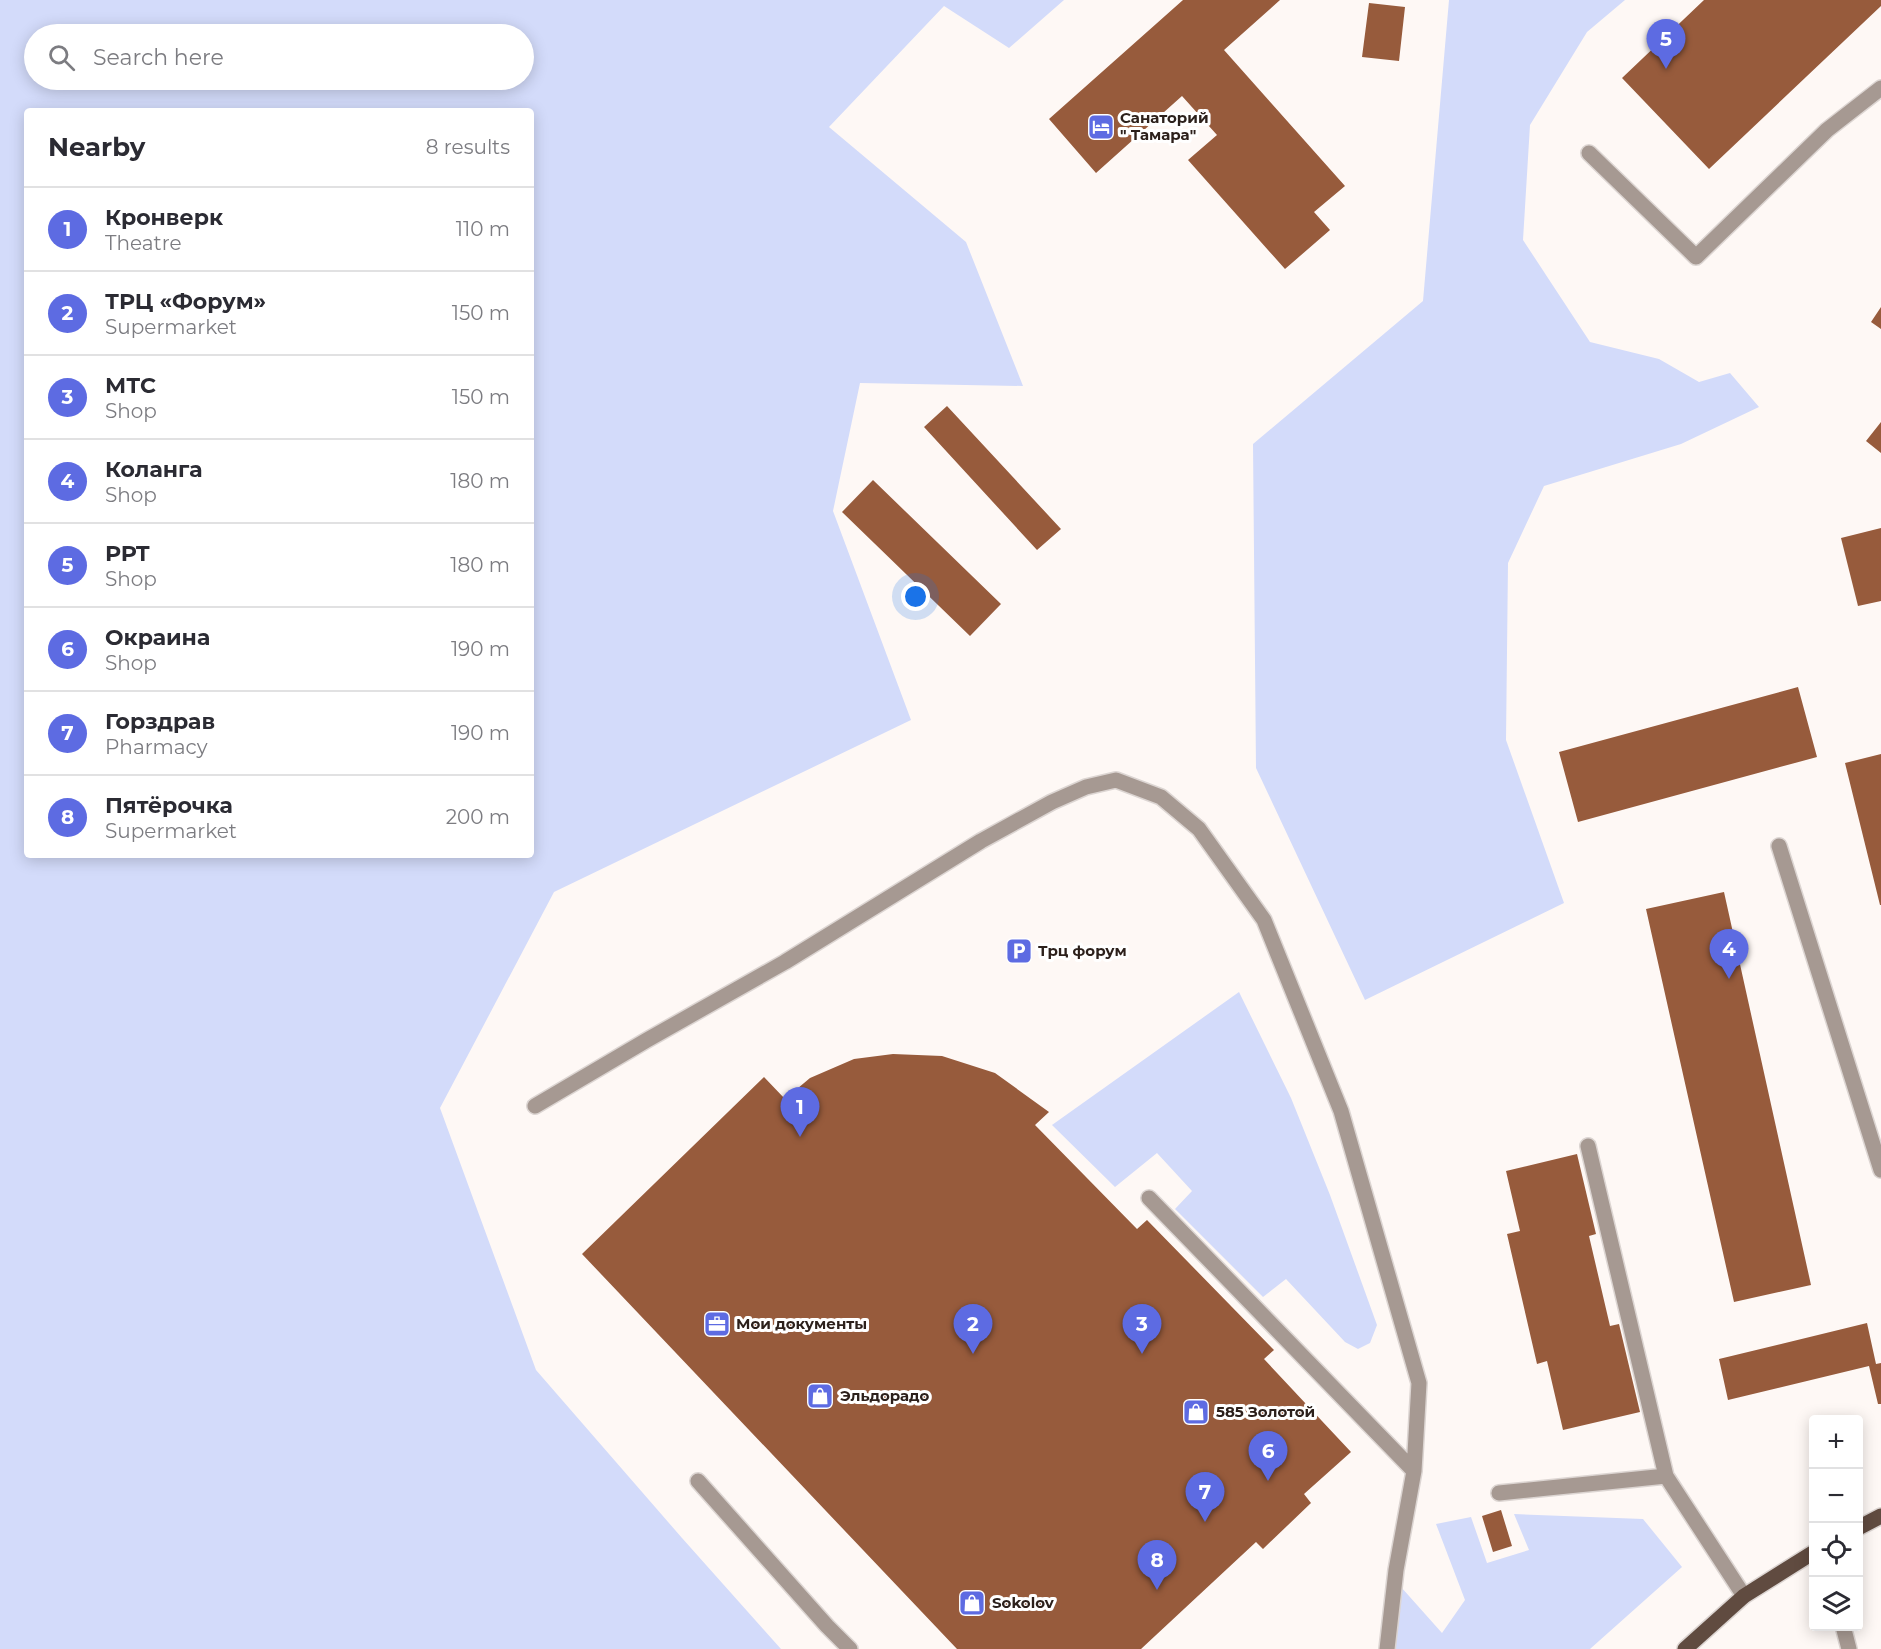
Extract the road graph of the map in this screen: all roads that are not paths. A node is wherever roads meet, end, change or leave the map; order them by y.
1 (1881, 88) edge
2 (1589, 153) dead end
3 (1779, 846) dead end
4 (535, 1106) dead end
5 (1588, 1146) dead end
6 (1881, 1170) edge
7 (1149, 1198) dead end
8 (1413, 1471) junction
9 (1666, 1476) junction
10 (698, 1481) dead end
11 (1499, 1493) dead end
12 (1881, 1516) edge
13 (1863, 1525) edge
14 (1809, 1555) edge
15 (1744, 1596) junction
16 (1844, 1631) edge
17 (850, 1649) edge
18 (1387, 1649) edge
19 (1685, 1649) edge
20 (1849, 1649) edge

1 - 2 lane
3 - 6 lane
4 - 8 lane
5 - 9 lane
7 - 8 lane
8 - 18 lane
9 - 11 lane
9 - 15 lane
10 - 17 lane
12 - 13 main road
14 - 15 main road
15 - 19 main road
16 - 20 lane

